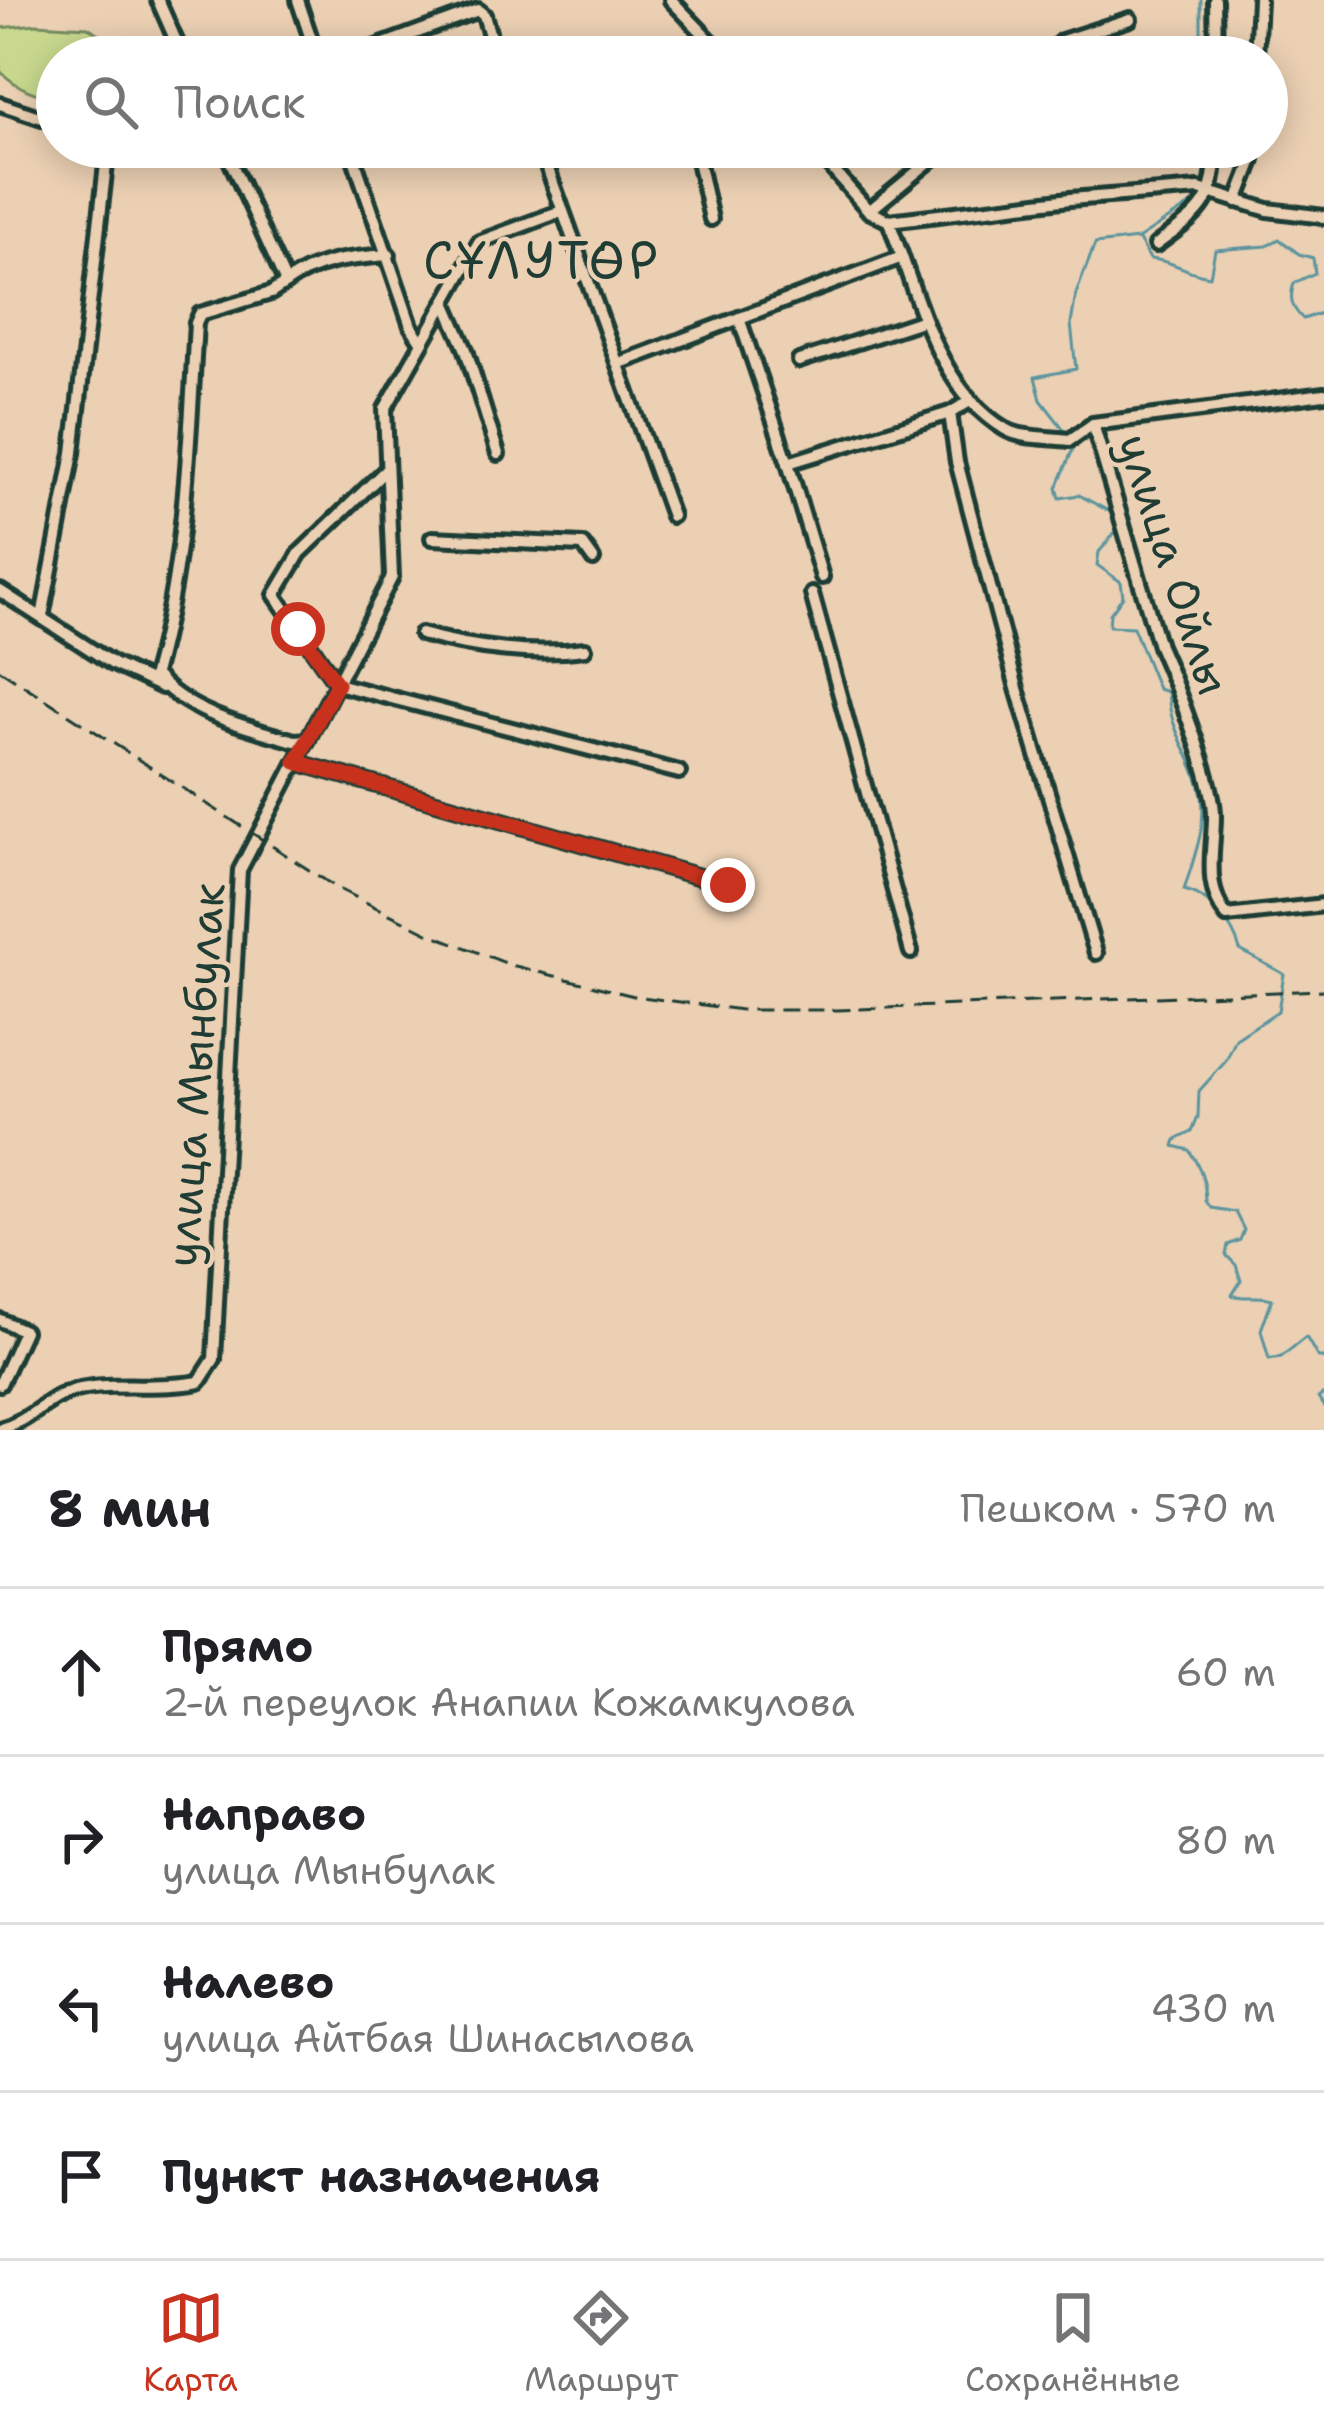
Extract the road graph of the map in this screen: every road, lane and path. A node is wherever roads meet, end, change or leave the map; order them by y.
1 (158, 0) edge
2 (298, 0) edge
3 (671, 0) edge
4 (1215, 0) edge
5 (1259, 0) edge
6 (1130, 19) dead end
7 (174, 36) edge
8 (310, 36) edge
9 (407, 36) edge
10 (490, 36) edge
11 (706, 36) edge
12 (1075, 36) edge
13 (1216, 36) edge
14 (1257, 36) edge
15 (0, 104) edge
16 (36, 116) edge
17 (106, 168) edge
18 (233, 168) edge
19 (357, 168) edge
20 (547, 168) edge
21 (699, 168) edge
22 (831, 168) edge
23 (921, 168) edge
24 (1215, 168) edge
25 (1249, 168) edge
26 (1213, 194) junction
27 (1237, 201) junction
28 (562, 211) junction
29 (869, 211) junction
30 (1324, 217) edge
31 (710, 218) dead end
32 (889, 221) junction
33 (1156, 245) dead end
34 (388, 255) junction
35 (902, 256) junction
36 (286, 283) junction
37 (445, 302) junction
38 (740, 318) junction
39 (924, 320) junction
40 (422, 343) junction
41 (799, 361) dead end
42 (620, 363) junction
43 (1324, 394) edge
44 (970, 400) junction
45 (950, 413) junction
46 (1094, 424) junction
47 (498, 454) dead end
48 (788, 463) junction
49 (388, 469) junction
50 (672, 515) dead end
51 (432, 538) dead end
52 (592, 559) dead end
53 (822, 577) dead end
54 (0, 591) edge
55 (812, 594) dead end
56 (42, 617) junction
57 (421, 634) dead end
58 (585, 649) dead end
59 (337, 684) junction
60 (167, 689) junction
61 (308, 740) junction
62 (296, 762) junction
63 (679, 772) dead end
64 (728, 885) dead end
65 (1324, 905) edge
66 (911, 952) dead end
67 (1096, 953) dead end
68 (0, 1320) edge
69 (0, 1384) edge
70 (0, 1429) edge

1 - 7 street
2 - 8 street
3 - 11 street
4 - 13 street
5 - 14 street
6 - 12 street
9 - 10 street
15 - 16 street
17 - 56 street
18 - 36 street
19 - 34 street
20 - 28 street
21 - 31 street
22 - 29 street
23 - 29 street
24 - 26 street
25 - 27 street
26 - 27 street
26 - 32 street
26 - 33 street
27 - 30 street
28 - 37 street, улица Мынбулак
28 - 42 street
29 - 32 street
32 - 35 street, улица Ойлы
34 - 36 street
34 - 40 street
35 - 38 street
35 - 39 street, улица Ойлы
36 - 60 street
37 - 40 street, улица Мынбулак
37 - 47 street
38 - 42 street
38 - 48 street
39 - 41 street
39 - 44 street, улица Ойлы
40 - 49 street, улица Мынбулак
42 - 50 street
43 - 46 street
44 - 45 street
44 - 46 street, улица Ойлы
45 - 48 street
45 - 67 street
46 - 65 street, улица Ойлы
48 - 53 street
49 - 59 street, улица Мынбулак
49 - 59 street
51 - 52 street
54 - 56 street
55 - 66 street
56 - 60 street
57 - 58 street
59 - 61 street, улица Мынбулак
59 - 63 street
60 - 61 street
61 - 62 street, улица Мынбулак
62 - 64 street
62 - 70 street, улица Мынбулак
68 - 69 street

